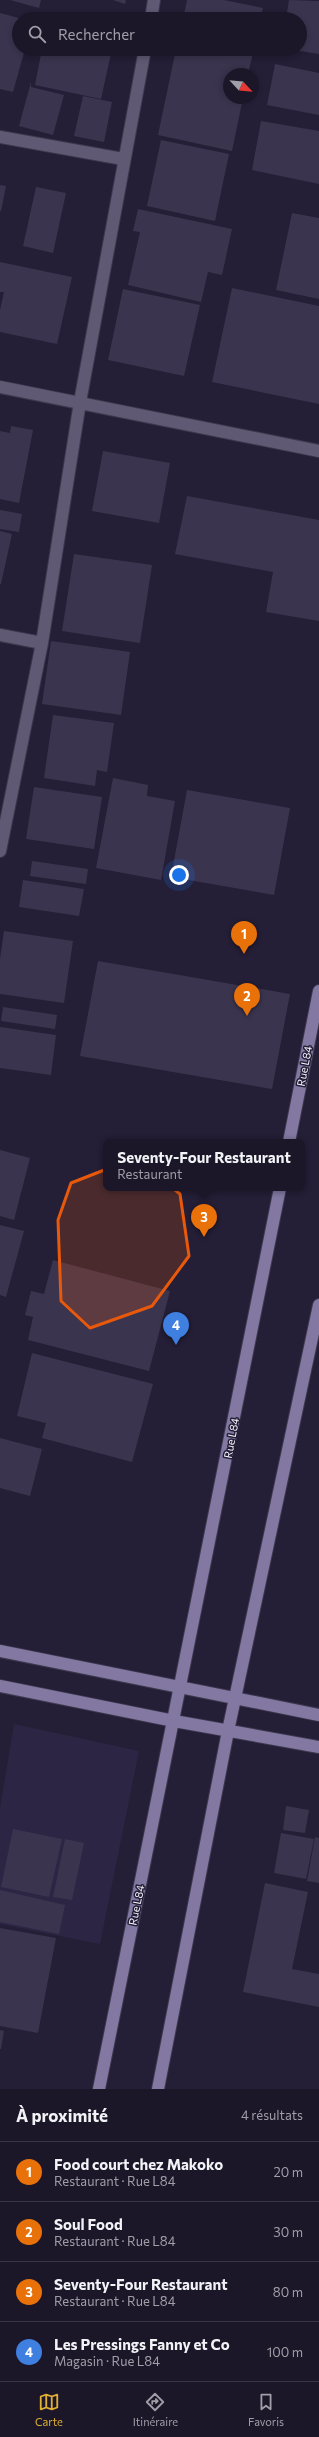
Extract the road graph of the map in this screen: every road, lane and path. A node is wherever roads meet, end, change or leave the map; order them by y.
1 (154, 0) edge
2 (152, 12) edge
3 (144, 56) edge
4 (0, 137) edge
5 (123, 160) junction
6 (0, 387) edge
7 (80, 402) junction
8 (319, 451) edge
9 (0, 635) edge
10 (42, 643) junction
11 (0, 851) edge
12 (319, 991) edge
13 (290, 1139) edge
14 (279, 1191) edge
15 (319, 1305) edge
16 (0, 1651) edge
17 (0, 1686) edge
18 (180, 1688) junction
19 (235, 1699) junction
20 (319, 1715) edge
21 (174, 1721) junction
22 (228, 1731) junction
23 (319, 1747) edge
24 (99, 2089) edge
25 (158, 2089) edge

1 - 2 street
3 - 5 street
4 - 5 street
5 - 7 street
6 - 7 street
7 - 8 street
7 - 10 street
9 - 10 street
10 - 11 street
12 - 13 main road, Rue L84
14 - 18 main road, Rue L84
15 - 19 main road
16 - 18 main road
17 - 21 main road
18 - 19 main road
18 - 21 main road, Rue L84
19 - 20 main road
19 - 22 main road
21 - 22 main road
21 - 24 main road, Rue L84
22 - 23 main road
22 - 25 main road

